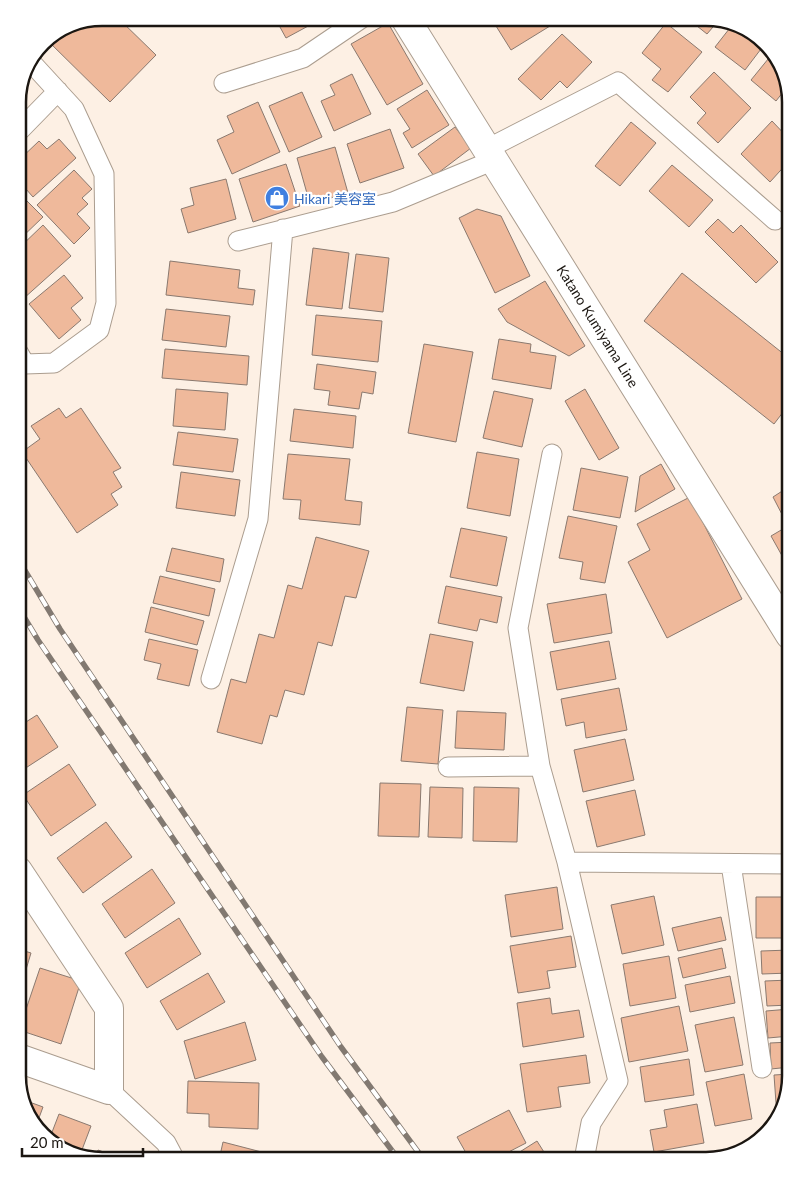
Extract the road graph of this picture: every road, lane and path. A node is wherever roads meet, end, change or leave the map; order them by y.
1 (350, 26) edge
2 (410, 26) edge
3 (35, 67) edge
4 (224, 84) dead end
5 (58, 91) junction
6 (26, 124) edge
7 (491, 154) junction
8 (775, 220) dead end
9 (283, 230) junction
10 (238, 241) dead end
11 (26, 364) edge
12 (552, 454) dead end
13 (782, 622) edge
14 (210, 679) dead end
15 (540, 766) junction
16 (448, 767) dead end
17 (567, 862) junction
18 (731, 864) junction
19 (782, 864) edge
20 (26, 883) edge
21 (26, 1061) edge
22 (762, 1068) dead end
23 (109, 1090) junction
24 (171, 1152) edge
25 (586, 1152) edge

1 - 4 lane
2 - 7 main road, Katano Kumiyama Line
3 - 5 lane
5 - 6 lane
5 - 11 lane
7 - 8 lane
7 - 9 lane
7 - 13 main road, Katano Kumiyama Line
9 - 10 lane
9 - 14 lane
12 - 15 lane
15 - 16 lane
15 - 17 lane
17 - 18 lane
17 - 25 lane
18 - 19 lane
18 - 22 lane
20 - 23 main road
21 - 23 main road
23 - 24 lane

